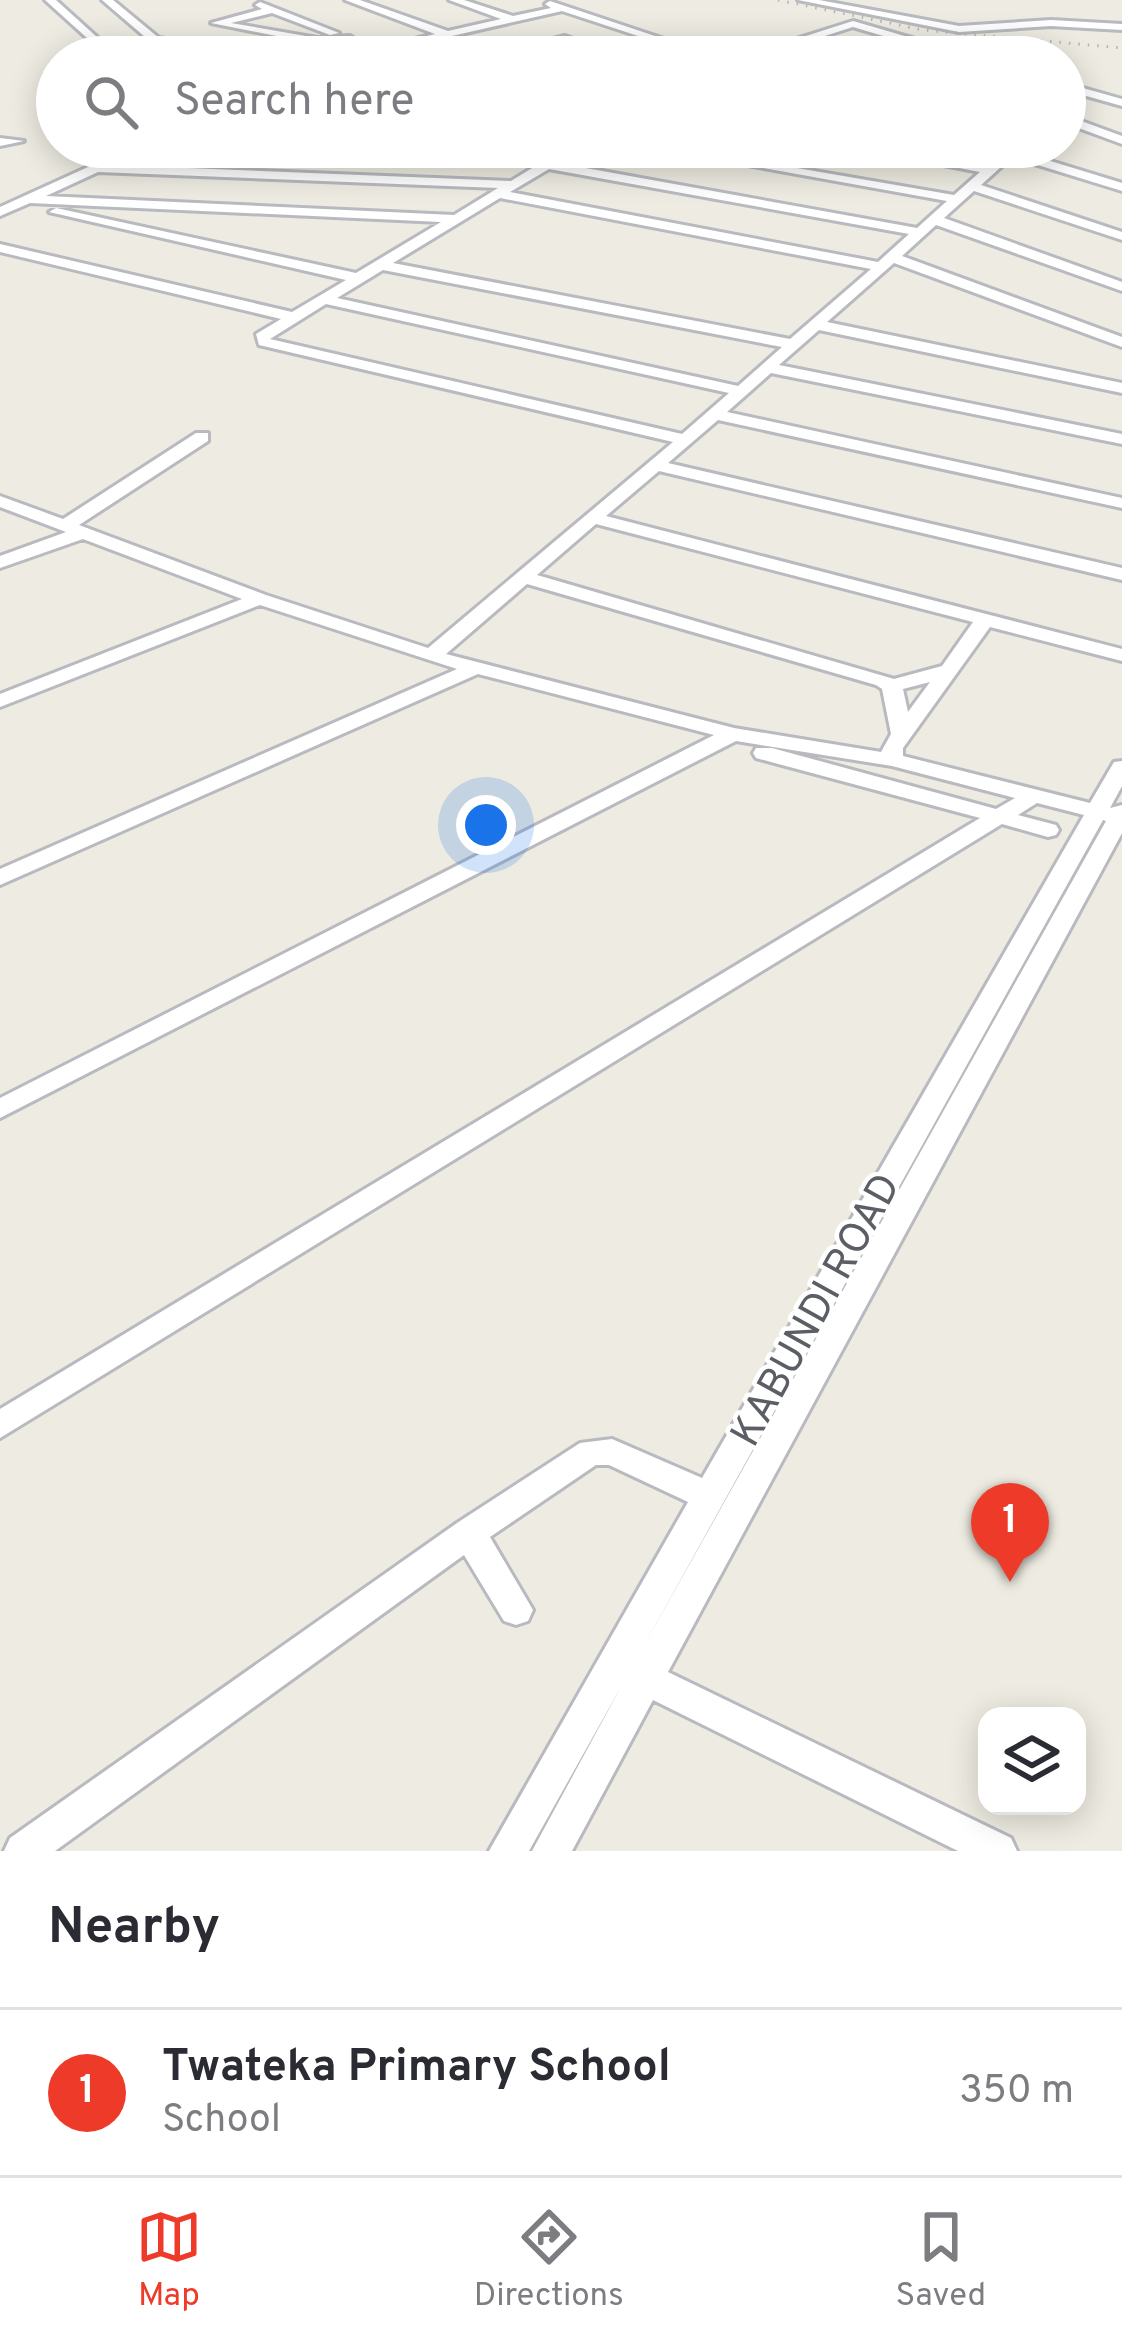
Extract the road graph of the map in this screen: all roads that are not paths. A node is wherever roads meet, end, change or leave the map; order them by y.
1 (107, 0) edge
2 (246, 0) edge
3 (350, 0) edge
4 (454, 0) edge
5 (536, 0) edge
6 (812, 1) edge
7 (90, 2) edge
8 (53, 3) edge
9 (74, 4) dead end
10 (562, 8) junction
11 (273, 10) junction
12 (512, 19) junction
13 (1092, 25) junction
14 (1122, 27) edge
15 (446, 34) junction
16 (1053, 35) dead end
17 (90, 36) edge
18 (150, 36) edge
19 (289, 36) edge
20 (342, 36) edge
21 (437, 36) edge
22 (648, 36) edge
23 (814, 36) edge
24 (894, 36) edge
25 (1086, 93) edge
26 (1122, 104) edge
27 (1086, 128) edge
28 (1122, 140) edge
29 (18, 141) dead end
30 (0, 142) edge
31 (543, 168) edge
32 (565, 168) edge
33 (775, 168) edge
34 (979, 168) edge
35 (1063, 168) edge
36 (96, 169) joint
37 (989, 170) joint
38 (971, 186) junction
39 (1122, 188) edge
40 (506, 189) junction
41 (955, 199) junction
42 (23, 201) junction
43 (0, 212) edge
44 (454, 219) junction
45 (933, 219) junction
46 (917, 232) junction
47 (1122, 236) edge
48 (0, 248) edge
49 (886, 262) junction
50 (381, 265) junction
51 (358, 278) junction
52 (1122, 287) edge
53 (323, 299) junction
54 (293, 317) junction
55 (814, 324) junction
56 (1122, 342) edge
57 (791, 344) junction
58 (766, 367) junction
59 (1122, 388) edge
60 (740, 391) junction
61 (716, 414) junction
62 (202, 437) dead end
63 (683, 439) junction
64 (1122, 439) edge
65 (656, 464) junction
66 (0, 501) edge
67 (1122, 503) edge
68 (593, 518) junction
69 (75, 529) junction
70 (0, 562) edge
71 (1122, 574) edge
72 (524, 578) junction
73 (259, 599) junction
74 (985, 620) junction
75 (1122, 655) edge
76 (431, 656) junction
77 (476, 668) junction
78 (948, 670) junction
79 (892, 686) junction
80 (0, 701) edge
81 (902, 734) junction
82 (727, 738) junction
83 (892, 760) junction
84 (1122, 767) edge
85 (1033, 796) junction
86 (1115, 815) edge
87 (998, 818) junction
88 (1048, 830) dead end
89 (0, 878) edge
90 (0, 1109) edge
91 (862, 1255) junction
92 (0, 1425) edge
93 (709, 1496) junction
94 (469, 1533) junction
95 (516, 1610) dead end
96 (630, 1671) junction
97 (23, 1851) edge
98 (508, 1851) edge
99 (551, 1851) edge
100 (998, 1851) edge

1 - 7 street
1 - 18 street
2 - 11 street
3 - 15 street
4 - 12 street
5 - 10 street
6 - 13 street
8 - 9 street
8 - 17 street
10 - 12 street
10 - 22 street
11 - 19 street
11 - 20 street
12 - 15 street
13 - 14 street
13 - 16 street
15 - 21 street
23 - 24 street
25 - 26 street
27 - 28 street
29 - 30 street
31 - 40 street
32 - 46 street
33 - 41 street
34 - 37 street
35 - 39 street
36 - 40 street
36 - 42 street
37 - 38 street
38 - 41 street
38 - 47 street
40 - 44 street
40 - 49 street
41 - 45 street
42 - 43 street
42 - 44 street
42 - 51 street
44 - 50 street
45 - 46 street
45 - 52 street
46 - 49 street
48 - 54 street
49 - 55 street
49 - 56 street
50 - 51 street
50 - 57 street
51 - 53 street
53 - 54 street
53 - 60 street
54 - 63 street
55 - 57 street
55 - 59 street
57 - 58 street
58 - 60 street
58 - 64 street
60 - 61 street
61 - 63 street
61 - 67 street
62 - 69 street
63 - 65 street
65 - 68 street
65 - 71 street
66 - 69 street
68 - 72 street
68 - 74 street
69 - 70 street
69 - 73 street
72 - 76 street
72 - 79 street
73 - 76 street
73 - 80 street
74 - 75 street
74 - 78 street
76 - 77 street
77 - 82 street
77 - 89 street
78 - 79 street
78 - 81 street
79 - 81 street
81 - 83 street
82 - 83 street
82 - 87 street
82 - 90 street
83 - 85 street
84 - 86 street, KABUNDI ROAD
85 - 86 street
85 - 87 street
86 - 91 street, KABUNDI ROAD
87 - 88 street
87 - 92 street
91 - 93 street, KABUNDI ROAD
91 - 96 street, KABUNDI ROAD
93 - 94 street
93 - 96 street, KABUNDI ROAD
94 - 95 street
94 - 97 street
96 - 98 street, KABUNDI ROAD
96 - 99 street, KABUNDI ROAD
96 - 100 street

